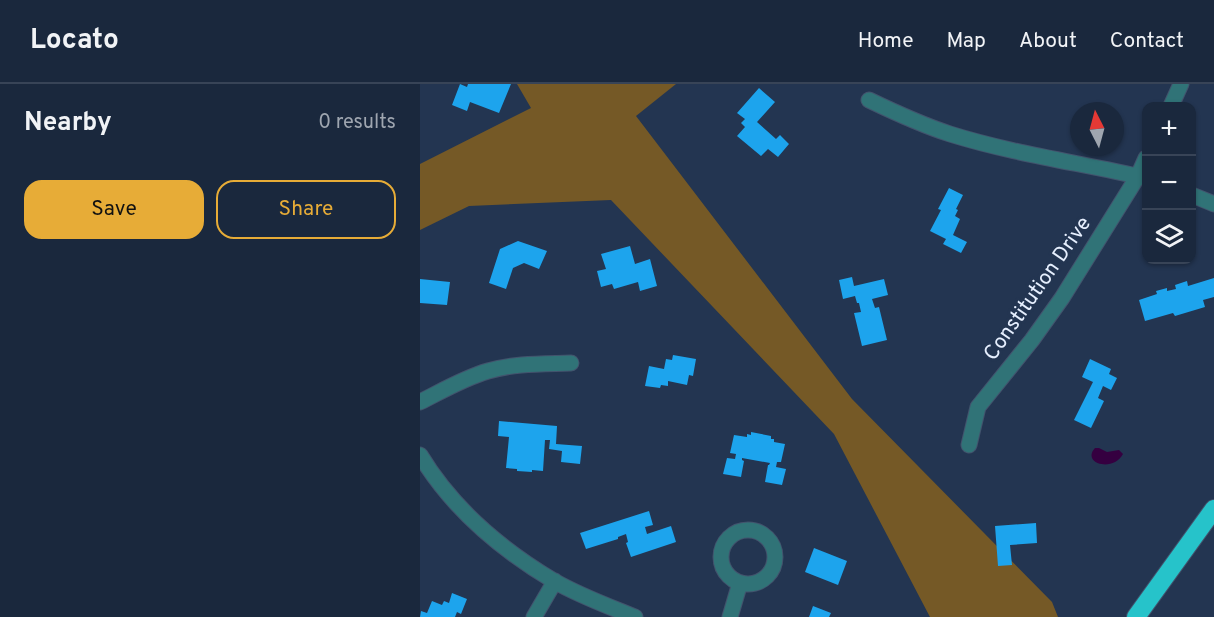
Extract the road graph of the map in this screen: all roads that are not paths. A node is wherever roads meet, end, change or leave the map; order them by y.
1 (1181, 84) edge
2 (869, 100) dead end
3 (1173, 102) edge
4 (1142, 177) edge
5 (1196, 197) edge
6 (1214, 204) edge
7 (571, 363) dead end
8 (420, 402) edge
9 (969, 445) dead end
10 (420, 455) edge
11 (1214, 509) edge
12 (555, 581) junction
13 (740, 583) dead end
14 (534, 617) edge
15 (635, 617) edge
16 (730, 617) edge
17 (1137, 617) edge

1 - 3 street
2 - 4 street
4 - 9 street, Constitution Drive
5 - 6 street
7 - 8 street
10 - 12 street
11 - 17 highway
12 - 14 street
12 - 15 street
13 - 16 street

